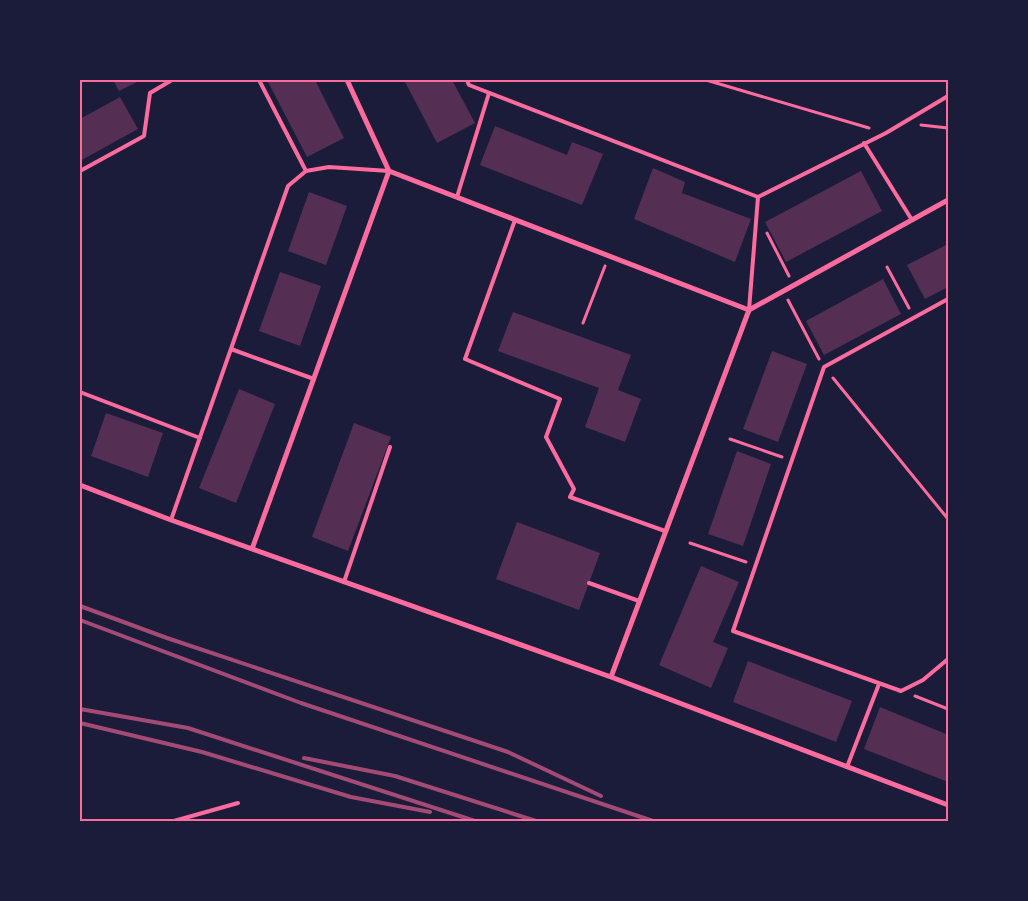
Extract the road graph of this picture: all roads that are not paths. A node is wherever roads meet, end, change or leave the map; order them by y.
1 (172, 80) edge
2 (259, 80) edge
3 (347, 80) edge
4 (467, 80) edge
5 (489, 92) junction
6 (948, 96) edge
7 (864, 143) junction
8 (80, 171) edge
9 (306, 171) junction
10 (389, 171) junction
11 (457, 197) junction
12 (758, 197) junction
13 (948, 200) edge
14 (515, 220) junction
15 (912, 220) junction
16 (948, 299) edge
17 (749, 310) junction
18 (231, 349) junction
19 (314, 379) junction
20 (80, 392) edge
21 (200, 438) junction
22 (390, 447) dead end
23 (80, 485) edge
24 (171, 520) junction
25 (665, 531) junction
26 (252, 549) junction
27 (344, 582) junction
28 (589, 583) dead end
29 (639, 601) junction
30 (948, 658) edge
31 (611, 677) junction
32 (879, 684) junction
33 (847, 767) junction
34 (238, 803) dead end
35 (948, 805) edge
36 (174, 821) edge

1 - 8 lane
2 - 9 lane
3 - 10 street
4 - 5 lane
5 - 11 lane
5 - 12 lane
6 - 7 lane
7 - 12 lane
7 - 15 lane
9 - 10 lane
9 - 18 lane
10 - 11 street
10 - 19 street
11 - 14 street
12 - 17 lane
13 - 15 street
14 - 17 street
14 - 25 lane
15 - 17 street
16 - 32 lane
17 - 25 street
18 - 19 lane
18 - 21 lane
19 - 26 street
20 - 21 lane
21 - 24 lane
22 - 27 lane
23 - 24 street
24 - 26 street
25 - 29 street
26 - 27 street
27 - 31 street
28 - 29 lane
29 - 31 street
30 - 32 lane
31 - 33 street
32 - 33 lane
33 - 35 street
34 - 36 lane

